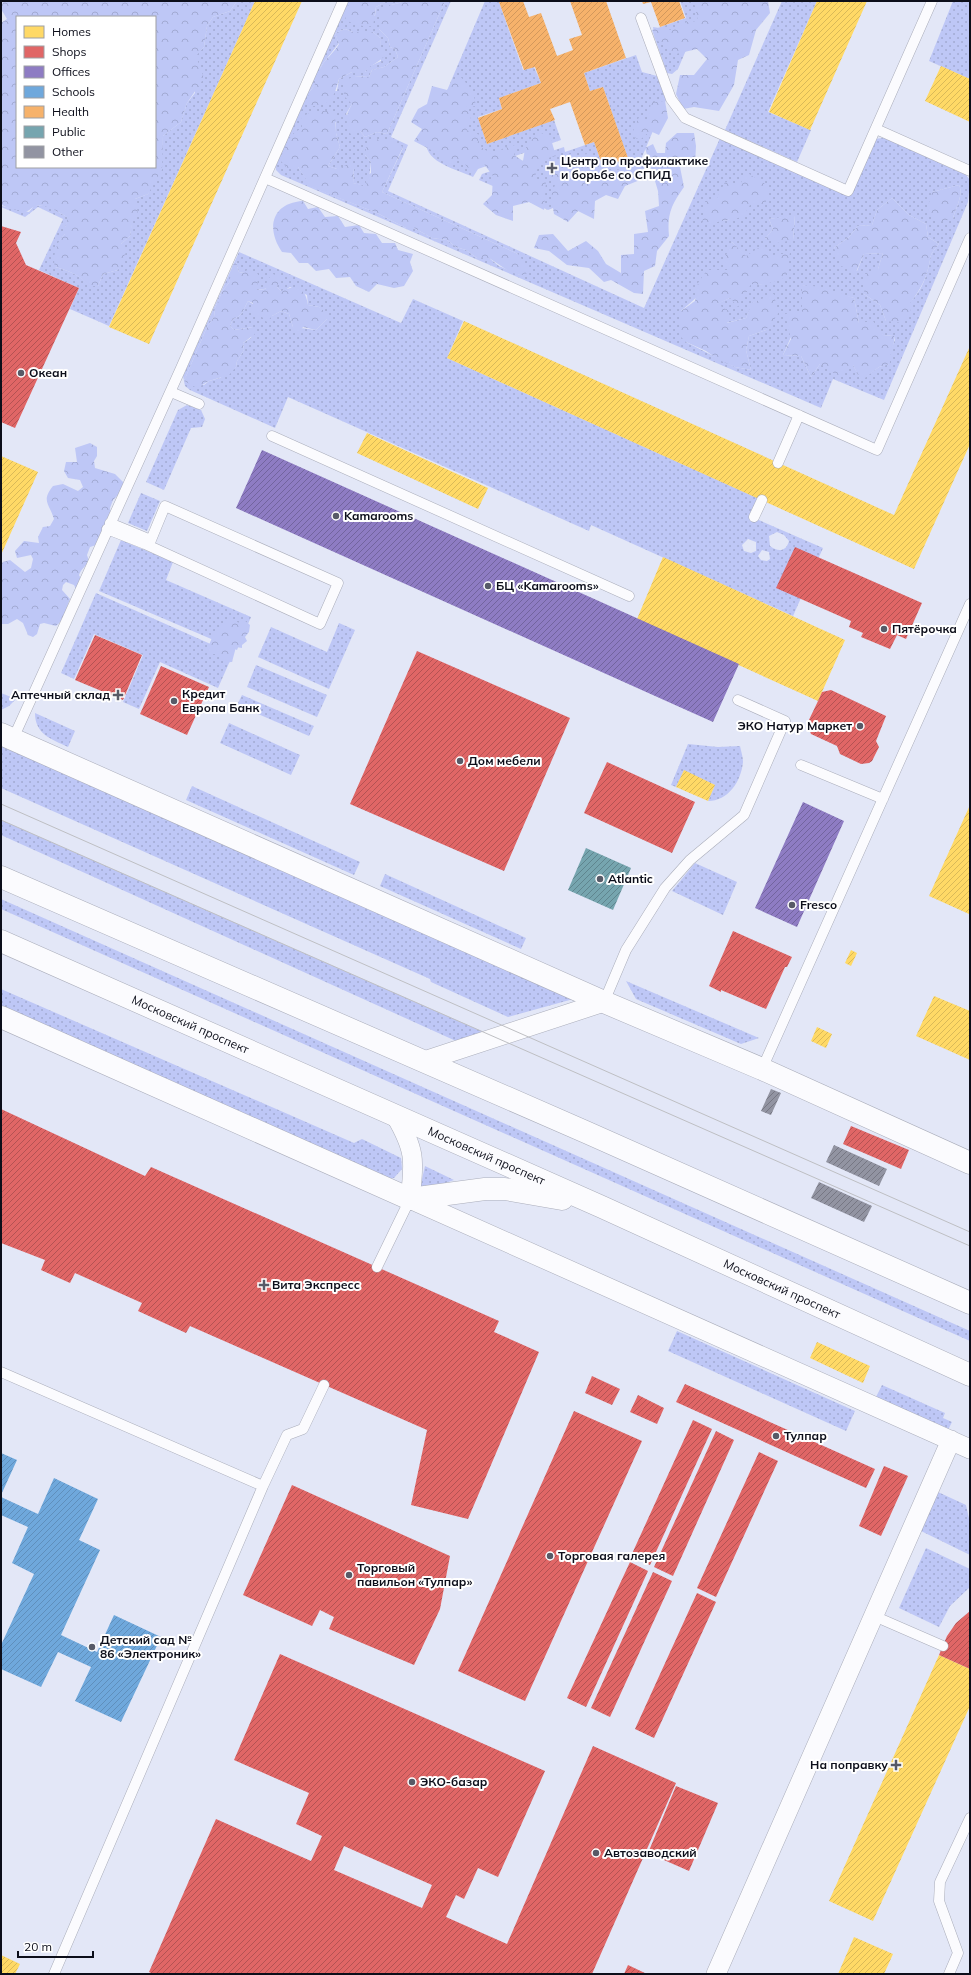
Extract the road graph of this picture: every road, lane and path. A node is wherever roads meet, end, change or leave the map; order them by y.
1 (343, 1) edge
2 (932, 1) edge
3 (641, 18) dead end
4 (876, 129) junction
5 (970, 171) edge
6 (265, 178) junction
7 (970, 238) edge
8 (171, 392) junction
9 (199, 404) dead end
10 (799, 415) junction
11 (272, 436) dead end
12 (778, 463) dead end
13 (762, 500) dead end
14 (754, 518) dead end
15 (109, 526) junction
16 (146, 542) junction
17 (629, 596) dead end
18 (970, 604) edge
19 (738, 700) dead end
20 (7, 737) edge
21 (801, 765) dead end
22 (883, 799) junction
23 (1, 877) edge
24 (1, 941) edge
25 (604, 1002) junction
26 (1, 1017) edge
27 (424, 1061) junction
28 (762, 1069) junction
29 (395, 1115) junction
30 (970, 1163) edge
31 (410, 1199) junction
32 (602, 1207) junction
33 (377, 1267) dead end
34 (970, 1303) edge
35 (1, 1372) edge
36 (970, 1375) edge
37 (324, 1384) dead end
38 (951, 1440) junction
39 (970, 1449) edge
40 (263, 1486) junction
41 (874, 1616) junction
42 (943, 1646) dead end
43 (970, 1818) edge
44 (88, 1864) dead end
45 (98, 1869) junction
46 (54, 1974) edge
47 (716, 1974) edge
48 (949, 1974) edge

1 - 6 lane
2 - 4 lane
3 - 4 lane
4 - 5 lane
6 - 8 lane
6 - 10 lane
7 - 10 lane
8 - 9 lane
8 - 15 lane
10 - 12 lane
11 - 17 lane
13 - 14 lane
15 - 16 lane
15 - 20 lane
16 - 16 lane
18 - 22 lane
19 - 25 lane
20 - 25 main road
21 - 22 lane
22 - 28 lane
23 - 27 main road
24 - 29 main road, Московский проспект
25 - 27 street
25 - 28 main road
26 - 31 main road
27 - 34 main road
28 - 30 main road
29 - 31 street
29 - 32 main road, Московский проспект
31 - 32 main road
31 - 33 lane
31 - 38 street
32 - 36 main road, Московский проспект
35 - 40 lane
37 - 40 lane
38 - 39 street
38 - 41 street
40 - 45 lane
41 - 42 lane
41 - 47 street
43 - 48 lane
44 - 45 lane
45 - 46 lane

